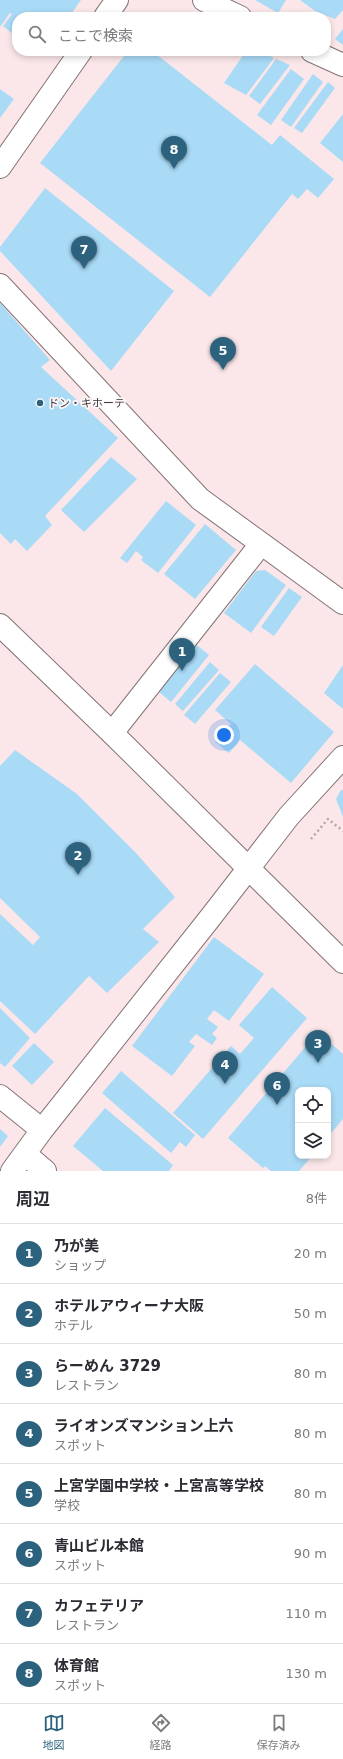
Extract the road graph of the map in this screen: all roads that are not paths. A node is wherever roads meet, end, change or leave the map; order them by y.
1 (117, 0) edge
2 (204, 0) edge
3 (109, 12) edge
4 (229, 12) edge
5 (78, 56) edge
6 (323, 56) edge
7 (343, 65) edge
8 (0, 167) edge
9 (0, 285) edge
10 (260, 544) junction
11 (343, 603) edge
12 (0, 625) edge
13 (112, 733) junction
14 (343, 757) edge
15 (249, 869) junction
16 (343, 962) edge
17 (0, 1096) edge
18 (42, 1130) junction
19 (19, 1163) edge
20 (45, 1171) edge

1 - 3 street
2 - 4 street
5 - 8 street
6 - 7 street
9 - 10 street
10 - 11 street
10 - 13 street
12 - 13 street
13 - 15 street
14 - 15 street
15 - 16 street
15 - 18 street
17 - 18 street
18 - 19 street
19 - 20 street

